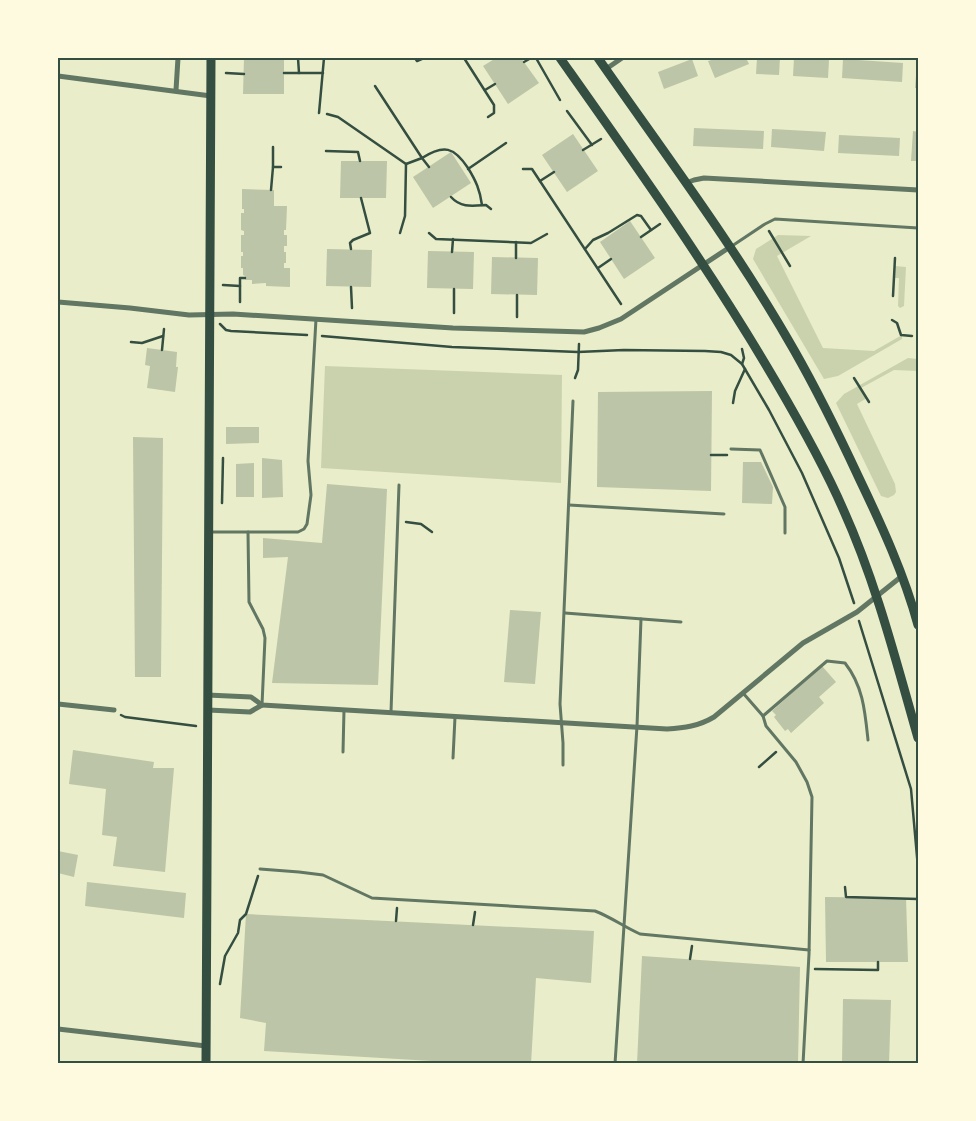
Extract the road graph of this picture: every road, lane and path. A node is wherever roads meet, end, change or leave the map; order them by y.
1 (178, 58) edge
2 (211, 58) edge
3 (298, 58) edge
4 (324, 58) edge
5 (415, 58) edge
6 (424, 58) edge
7 (464, 58) edge
8 (531, 58) edge
9 (536, 58) edge
10 (560, 58) edge
11 (598, 58) edge
12 (622, 58) edge
13 (524, 62) dead end
14 (606, 69) junction
15 (323, 72) junction
16 (284, 73) dead end
17 (299, 73) junction
18 (226, 74) dead end
19 (244, 74) dead end
20 (58, 76) edge
21 (495, 84) dead end
22 (376, 86) dead end
23 (176, 90) junction
24 (485, 90) junction
25 (211, 96) junction
26 (560, 100) dead end
27 (567, 111) dead end
28 (319, 113) dead end
29 (327, 114) dead end
30 (488, 117) dead end
31 (601, 139) dead end
32 (506, 143) dead end
33 (592, 145) junction
34 (273, 147) dead end
35 (583, 150) dead end
36 (326, 151) dead end
37 (422, 158) junction
38 (360, 161) dead end
39 (406, 164) junction
40 (273, 167) junction
41 (429, 167) dead end
42 (281, 168) dead end
43 (468, 169) junction
44 (523, 169) dead end
45 (554, 172) dead end
46 (540, 181) junction
47 (686, 184) junction
48 (272, 190) dead end
49 (918, 190) edge
50 (451, 197) dead end
51 (361, 198) dead end
52 (482, 205) junction
53 (491, 209) dead end
54 (660, 224) dead end
55 (765, 224) junction
56 (918, 228) edge
57 (651, 230) junction
58 (400, 233) dead end
59 (430, 233) dead end
60 (546, 234) dead end
61 (641, 237) dead end
62 (453, 240) junction
63 (516, 242) junction
64 (730, 247) junction
65 (351, 249) dead end
66 (585, 249) junction
67 (452, 252) dead end
68 (516, 258) dead end
69 (895, 258) dead end
70 (611, 259) dead end
71 (703, 264) junction
72 (790, 266) dead end
73 (598, 268) junction
74 (245, 278) dead end
75 (223, 285) dead end
76 (240, 286) junction
77 (352, 287) dead end
78 (454, 289) dead end
79 (517, 295) dead end
80 (893, 296) dead end
81 (58, 302) edge
82 (240, 302) dead end
83 (621, 304) dead end
84 (352, 308) dead end
85 (454, 313) dead end
86 (209, 316) junction
87 (517, 317) dead end
88 (316, 318) junction
89 (892, 320) dead end
90 (164, 329) dead end
91 (226, 330) dead end
92 (352, 333) dead end
93 (305, 335) dead end
94 (162, 336) junction
95 (325, 336) dead end
96 (912, 336) dead end
97 (352, 337) junction
98 (131, 342) dead end
99 (579, 344) dead end
100 (162, 350) dead end
101 (742, 350) dead end
102 (578, 352) junction
103 (742, 364) junction
104 (745, 369) junction
105 (575, 378) dead end
106 (854, 378) dead end
107 (573, 402) dead end
108 (869, 402) dead end
109 (733, 403) dead end
110 (731, 449) dead end
111 (711, 455) dead end
112 (731, 455) dead end
113 (223, 458) dead end
114 (399, 485) dead end
115 (222, 503) dead end
116 (569, 505) junction
117 (724, 514) dead end
118 (398, 520) junction
119 (208, 532) junction
120 (248, 532) junction
121 (432, 532) dead end
122 (785, 532) dead end
123 (903, 576) junction
124 (850, 588) dead end
125 (876, 597) junction
126 (565, 613) junction
127 (641, 619) junction
128 (681, 622) dead end
129 (918, 625) edge
130 (863, 633) dead end
131 (743, 693) junction
132 (208, 695) junction
133 (58, 704) edge
134 (262, 705) junction
135 (114, 710) dead end
136 (208, 710) junction
137 (344, 710) junction
138 (391, 712) junction
139 (455, 716) junction
140 (763, 716) junction
141 (125, 717) dead end
142 (561, 722) junction
143 (194, 726) dead end
144 (637, 726) junction
145 (918, 738) edge
146 (868, 740) dead end
147 (779, 742) junction
148 (343, 752) dead end
149 (453, 758) dead end
150 (563, 764) dead end
151 (759, 767) dead end
152 (918, 868) edge
153 (260, 869) joint
154 (845, 887) dead end
155 (398, 899) junction
156 (918, 899) edge
157 (476, 904) junction
158 (396, 921) dead end
159 (473, 925) dead end
160 (624, 927) junction
161 (693, 939) junction
162 (809, 950) junction
163 (690, 959) dead end
164 (878, 962) dead end
165 (808, 969) junction
166 (220, 984) dead end
167 (58, 1029) edge
168 (206, 1046) junction
169 (206, 1064) edge
170 (615, 1064) edge
171 (803, 1064) edge

1 - 23 street
2 - 25 main road
3 - 17 path
4 - 15 path
5 - 6 path
7 - 24 path
8 - 13 path
9 - 26 path
10 - 71 main road
11 - 14 main road
12 - 14 street
14 - 47 main road
15 - 17 path
15 - 28 path
16 - 17 path
18 - 19 path
20 - 23 street
21 - 24 path
22 - 37 path
23 - 25 street
24 - 30 path
25 - 86 main road
27 - 33 path
29 - 39 path
31 - 33 path
32 - 43 path
33 - 35 path
34 - 40 path
36 - 38 path
37 - 39 path
37 - 41 path
37 - 43 path
39 - 58 path
40 - 42 path
40 - 48 path
43 - 52 path
44 - 46 path
45 - 46 path
46 - 66 path
47 - 49 street
47 - 64 main road
50 - 52 path
51 - 65 path
52 - 53 path
54 - 57 path
55 - 56 lane
55 - 64 lane
55 - 72 path
57 - 61 path
57 - 66 path
59 - 62 path
60 - 63 path
62 - 63 path
62 - 67 path
63 - 68 path
64 - 71 street
64 - 123 main road
66 - 73 path
69 - 80 path
70 - 73 path
71 - 88 street
71 - 125 main road
73 - 83 path
74 - 76 path
75 - 76 path
76 - 82 path
77 - 84 path
78 - 85 path
79 - 87 path
81 - 86 street
86 - 88 street
86 - 119 main road
88 - 120 lane
89 - 96 path
90 - 94 path
91 - 93 path
92 - 97 path
94 - 98 path
94 - 100 path
95 - 97 path
97 - 102 path
99 - 102 path
101 - 103 path
102 - 103 path
102 - 105 path
103 - 104 path
104 - 109 path
104 - 124 path
106 - 108 path
107 - 116 lane
110 - 122 lane
111 - 112 path
113 - 115 path
114 - 118 lane
116 - 117 lane
116 - 126 lane
118 - 121 path
118 - 138 lane
119 - 120 lane
119 - 132 main road
120 - 134 lane
123 - 125 street
123 - 129 main road
125 - 131 street
125 - 145 main road
126 - 127 lane
126 - 142 lane
127 - 128 lane
127 - 144 lane
130 - 152 path
131 - 140 lane
131 - 144 street
132 - 134 street
132 - 136 main road
133 - 135 street
134 - 136 street
134 - 137 street
136 - 168 main road
137 - 138 street
137 - 148 lane
138 - 139 street
139 - 142 street
139 - 149 lane
140 - 146 lane
140 - 147 lane
141 - 143 path
142 - 144 street
142 - 150 lane
144 - 160 lane
147 - 151 path
147 - 162 lane
153 - 155 lane
153 - 166 path
154 - 156 path
155 - 157 lane
155 - 158 path
157 - 159 path
157 - 160 lane
160 - 161 lane
160 - 170 lane
161 - 162 lane
161 - 163 path
162 - 165 lane
164 - 165 path
165 - 171 lane
167 - 168 street
168 - 169 main road

